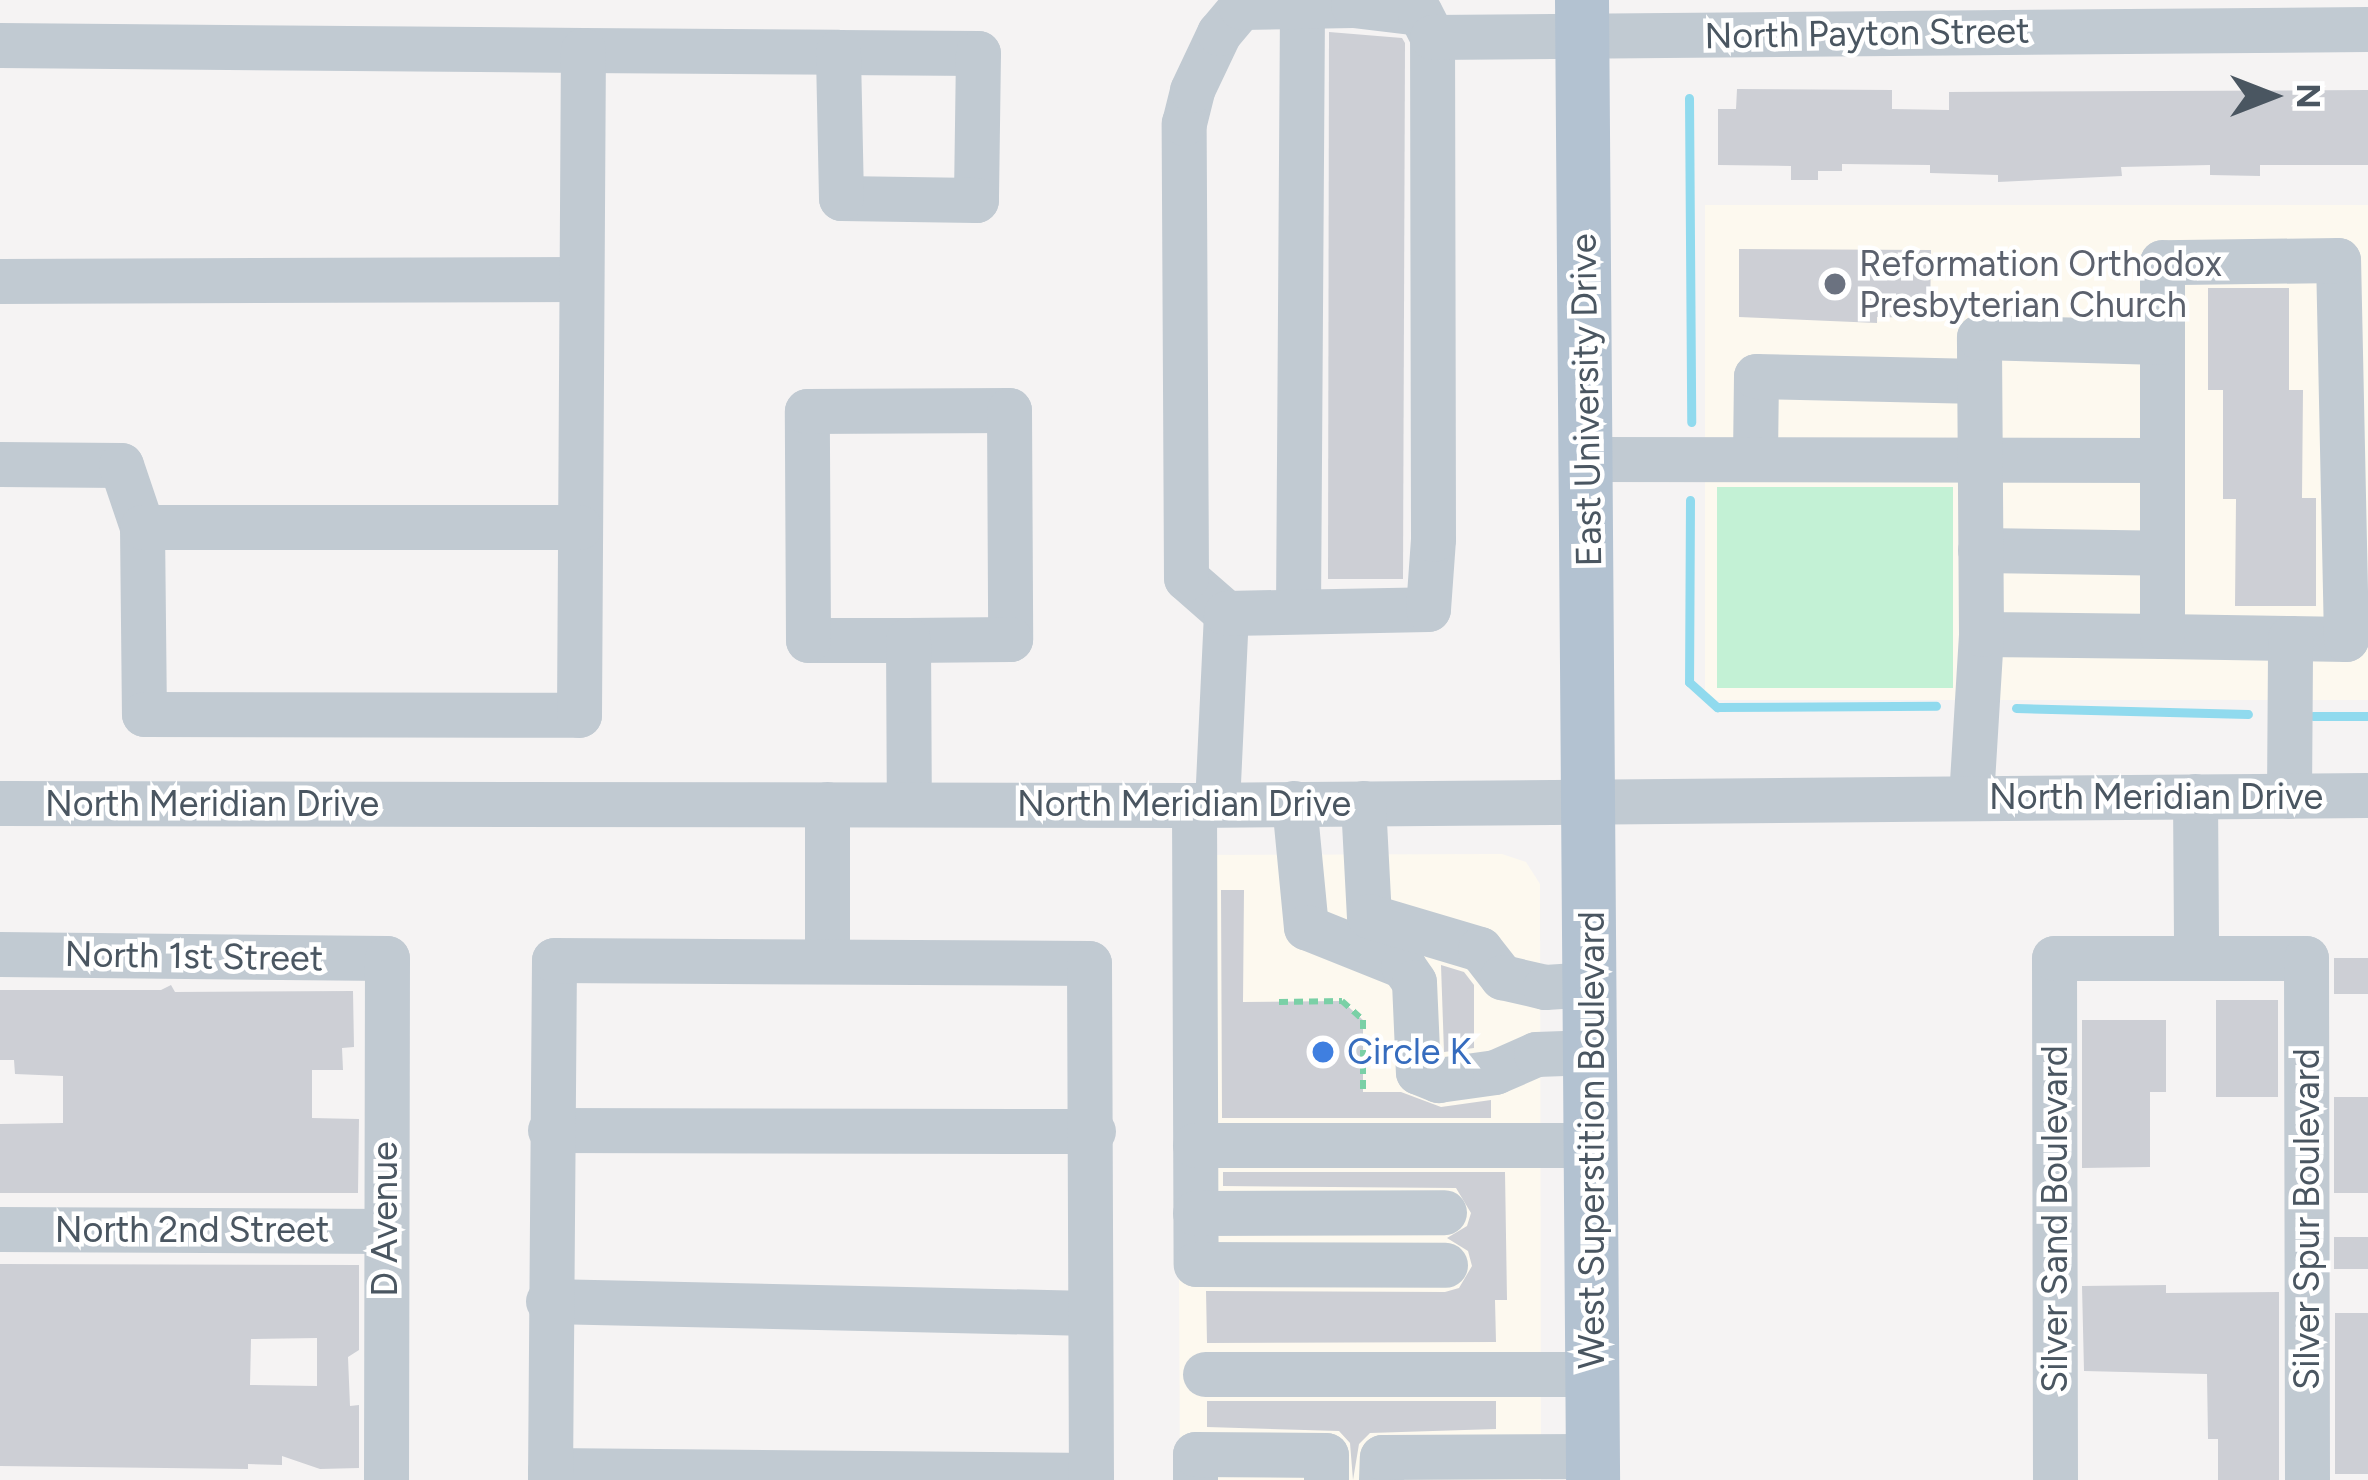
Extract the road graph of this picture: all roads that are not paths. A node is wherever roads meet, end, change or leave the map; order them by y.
1 (1302, 6) junction
2 (2232, 15) edge
3 (1884, 17) edge
4 (1582, 18) edge
5 (2368, 29) edge
6 (1432, 37) junction
7 (0, 46) edge
8 (583, 50) junction
9 (838, 52) junction
10 (581, 279) junction
11 (0, 280) edge
12 (2161, 342) junction
13 (1979, 381) junction
14 (1978, 456) junction
15 (1755, 457) junction
16 (1587, 459) junction
17 (2162, 460) junction
18 (0, 464) edge
19 (142, 527) junction
20 (580, 527) junction
21 (1980, 550) junction
22 (2162, 553) junction
23 (1298, 611) junction
24 (1226, 613) junction
25 (1981, 634) junction
26 (2162, 636) junction
27 (2290, 638) junction
28 (908, 640) junction
29 (2368, 795) edge
30 (2195, 796) junction
31 (2289, 796) junction
32 (1971, 798) junction
33 (1590, 801) junction
34 (0, 803) edge
35 (1294, 803) junction
36 (1364, 803) junction
37 (827, 804) junction
38 (909, 804) junction
39 (1205, 804) junction
40 (0, 954) edge
41 (387, 958) joint
42 (2196, 958) junction
43 (827, 960) junction
44 (1592, 984) junction
45 (1592, 1052) junction
46 (550, 1130) junction
47 (1093, 1131) junction
48 (1195, 1145) junction
49 (1444, 1145) junction
50 (1592, 1145) junction
51 (1444, 1212) junction
52 (1195, 1213) junction
53 (0, 1228) edge
54 (384, 1231) junction
55 (548, 1301) junction
56 (1090, 1313) junction
57 (1204, 1374) dead end
58 (1593, 1374) junction
59 (1257, 1467) edge
60 (1444, 1468) edge
61 (1593, 1468) edge
62 (550, 1475) edge
63 (1091, 1478) edge
64 (386, 1480) edge
65 (1195, 1480) edge
66 (1326, 1480) edge
67 (1381, 1480) edge
68 (2055, 1480) edge
69 (2307, 1480) edge

1 - 6 street
1 - 23 street
1 - 24 street
2 - 3 street, North Payton Street
2 - 5 street, North Payton Street
3 - 4 street, North Payton Street
4 - 6 street, North Payton Street
4 - 16 main road, East University Drive
6 - 23 street
7 - 8 street
8 - 9 street
8 - 10 street
9 - 9 street
10 - 11 street
10 - 20 street
12 - 13 street
12 - 17 street
12 - 27 street
13 - 14 street
13 - 15 street
14 - 15 street
14 - 17 street
14 - 21 street
15 - 16 street
16 - 33 main road, East University Drive
17 - 22 street
18 - 19 street
19 - 20 street
19 - 20 street
21 - 22 street
21 - 25 street
22 - 26 street
23 - 24 street
24 - 39 street
25 - 26 street
25 - 32 street
26 - 27 street
27 - 31 street
28 - 28 street
28 - 38 street
29 - 31 street, North Meridian Drive
30 - 31 street, North Meridian Drive
30 - 32 street, North Meridian Drive
30 - 42 street
32 - 33 street, North Meridian Drive
33 - 36 street, North Meridian Drive
33 - 44 main road, West Superstition Boulevard
34 - 37 street, North Meridian Drive
35 - 36 street, North Meridian Drive
35 - 39 street, North Meridian Drive
35 - 45 street
36 - 44 street
37 - 38 street, North Meridian Drive
37 - 43 street
38 - 39 street, North Meridian Drive
39 - 48 street
40 - 41 street, North 1st Street
41 - 54 street, D Avenue
42 - 68 street, Silver Sand Boulevard
42 - 69 street, Silver Spur Boulevard
43 - 46 street
43 - 47 street
44 - 45 main road, West Superstition Boulevard
45 - 50 main road, West Superstition Boulevard
46 - 47 street
46 - 55 street
47 - 56 street
48 - 49 street
48 - 52 street
49 - 50 street
49 - 51 street
50 - 58 main road, West Superstition Boulevard
51 - 52 street
51 - 52 street
53 - 54 street, North 2nd Street
54 - 64 street, D Avenue
55 - 56 street
55 - 62 street
56 - 63 street
57 - 58 street
58 - 61 main road, West Superstition Boulevard
59 - 65 street
59 - 66 street
60 - 61 street
60 - 67 street
62 - 63 street

